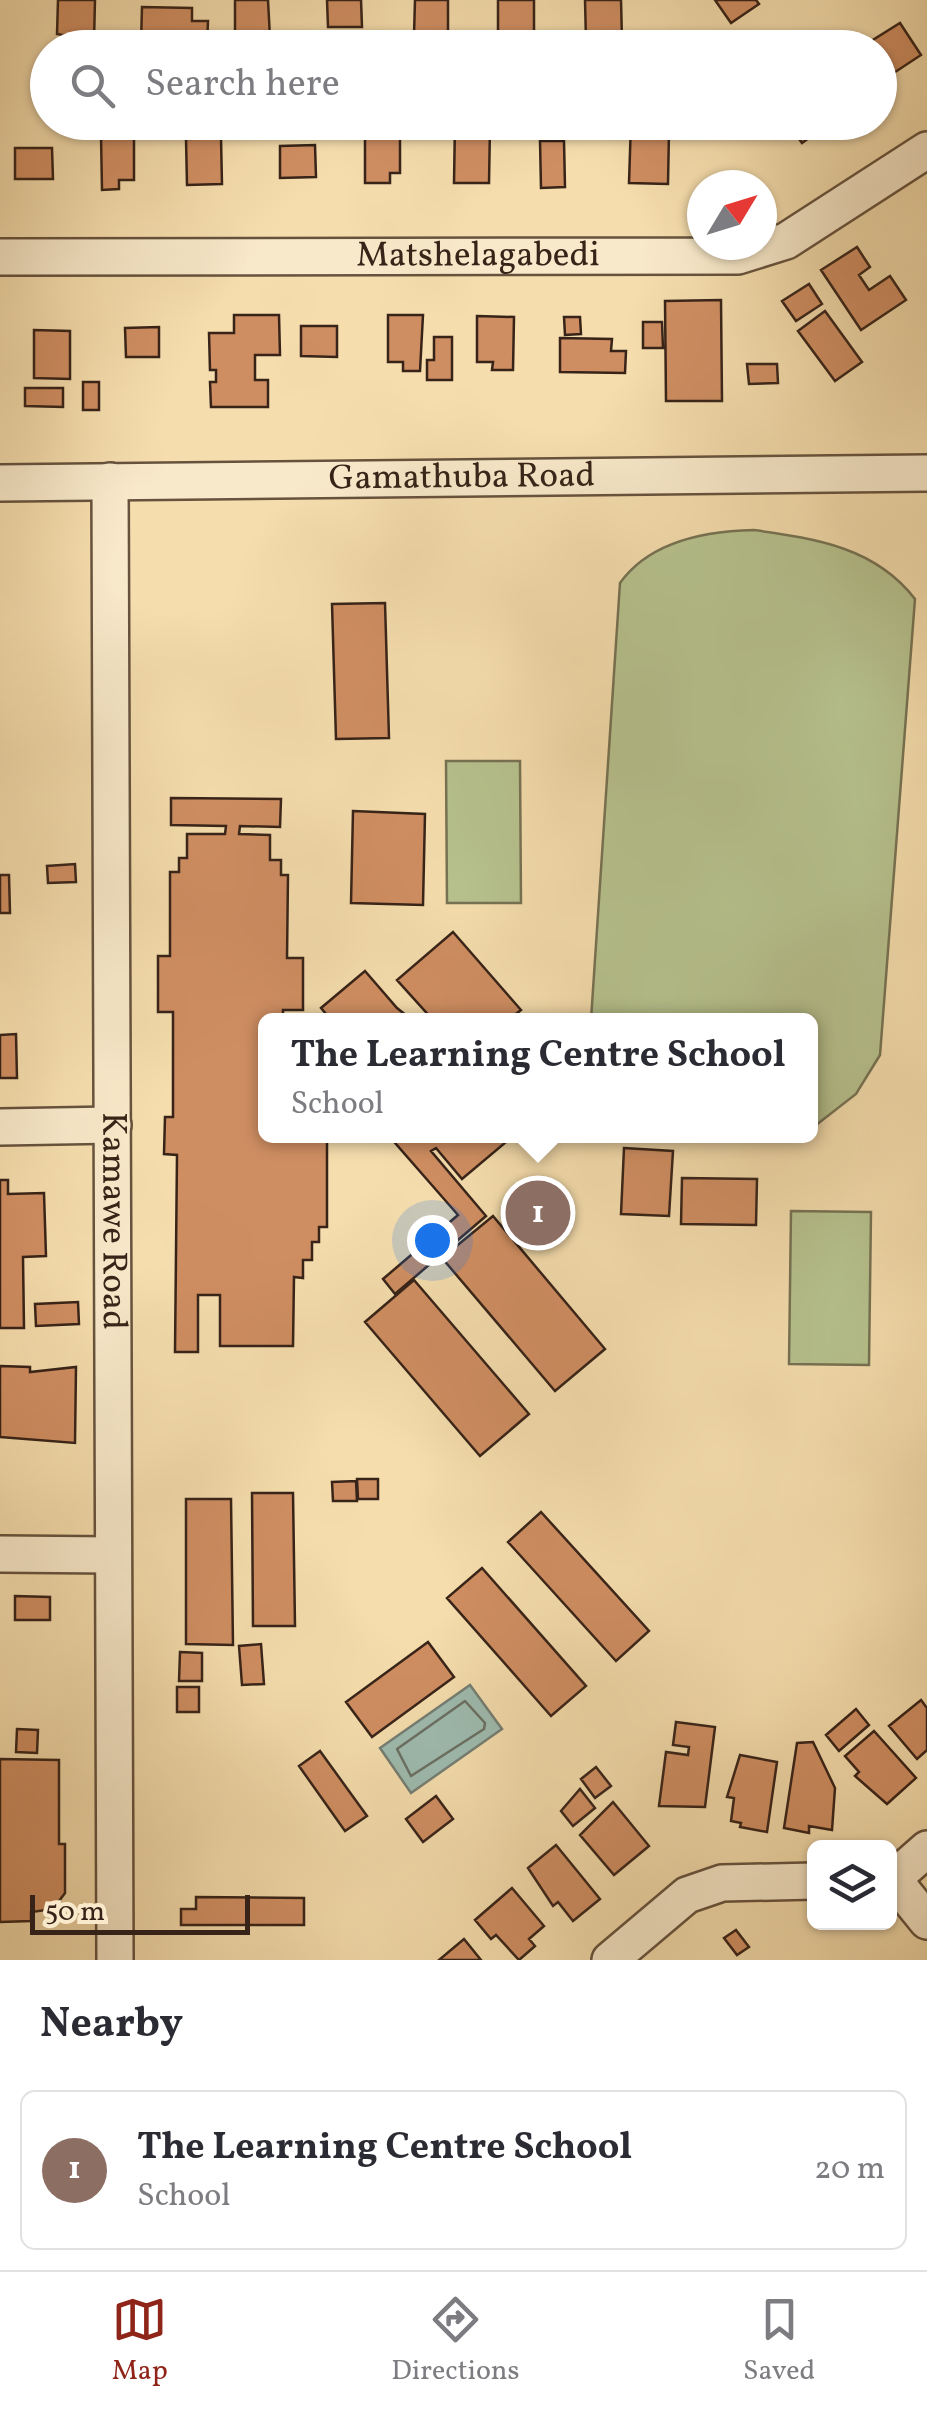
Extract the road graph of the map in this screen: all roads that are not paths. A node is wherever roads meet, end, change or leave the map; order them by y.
1 (927, 150) edge
2 (0, 256) edge
3 (927, 473) edge
4 (110, 481) junction
5 (0, 483) edge
6 (113, 1124) junction
7 (0, 1127) edge
8 (0, 1554) edge
9 (112, 1555) junction
10 (927, 1849) edge
11 (897, 1875) edge
12 (807, 1881) edge
13 (897, 1887) edge
14 (927, 1921) edge
15 (114, 1960) edge
16 (610, 1960) edge

1 - 2 street, Matshelagabedi
3 - 4 street, Gamathuba Road
4 - 5 street, Gamathuba Road
4 - 6 street, Kamawe Road
6 - 7 street
6 - 9 street, Kamawe Road
8 - 9 street
9 - 15 street, Kamawe Road
10 - 11 street
12 - 16 street
13 - 14 street

